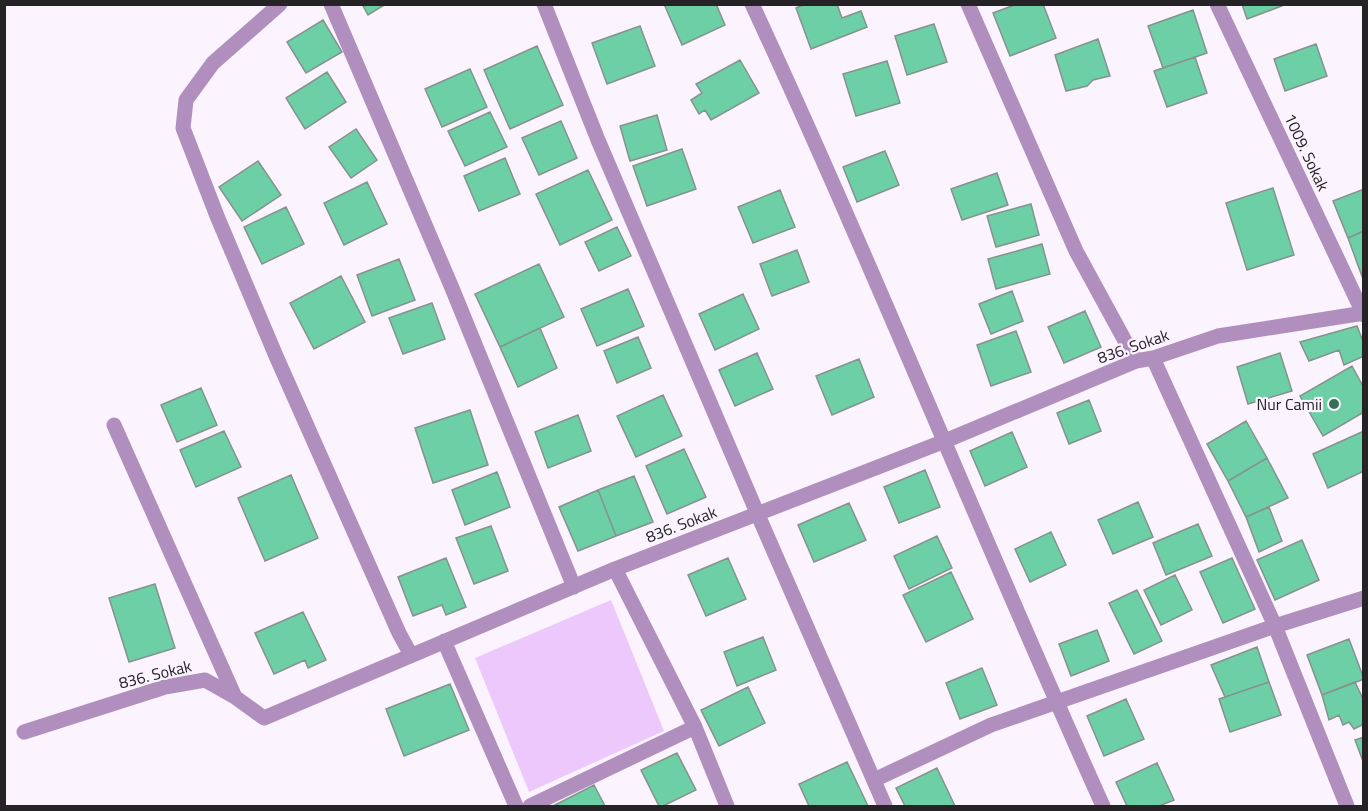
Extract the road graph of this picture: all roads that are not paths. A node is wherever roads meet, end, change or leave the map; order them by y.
1 (280, 4) edge
2 (331, 4) edge
3 (544, 4) edge
4 (752, 4) edge
5 (968, 4) edge
6 (1217, 4) edge
7 (1363, 314) edge
8 (1153, 358) junction
9 (1136, 361) junction
10 (114, 425) dead end
11 (945, 441) junction
12 (758, 514) junction
13 (615, 568) junction
14 (574, 587) junction
15 (1364, 598) edge
16 (1275, 626) junction
17 (444, 641) junction
18 (411, 655) junction
19 (235, 698) junction
20 (1057, 703) junction
21 (695, 727) junction
22 (24, 732) dead end
23 (874, 780) junction
24 (516, 807) edge
25 (530, 807) edge
26 (727, 807) edge
27 (885, 807) edge
28 (1103, 807) edge
29 (1347, 807) edge

1 - 18 street
2 - 14 street
3 - 12 street
4 - 11 street
5 - 9 street
6 - 7 street, 1009. Sokak
7 - 8 street, 836. Sokak
8 - 9 street, 836. Sokak
8 - 16 street
9 - 11 street, 836. Sokak
10 - 19 street
11 - 12 street, 836. Sokak
11 - 20 street
12 - 13 street, 836. Sokak
12 - 23 street
13 - 14 street, 836. Sokak
13 - 21 street
14 - 17 street, 836. Sokak
15 - 16 street
16 - 20 street
16 - 29 street
17 - 18 street, 836. Sokak
17 - 24 street
18 - 19 street, 836. Sokak
19 - 22 street, 836. Sokak
20 - 23 street
20 - 28 street
21 - 25 street
21 - 26 street
23 - 27 street

